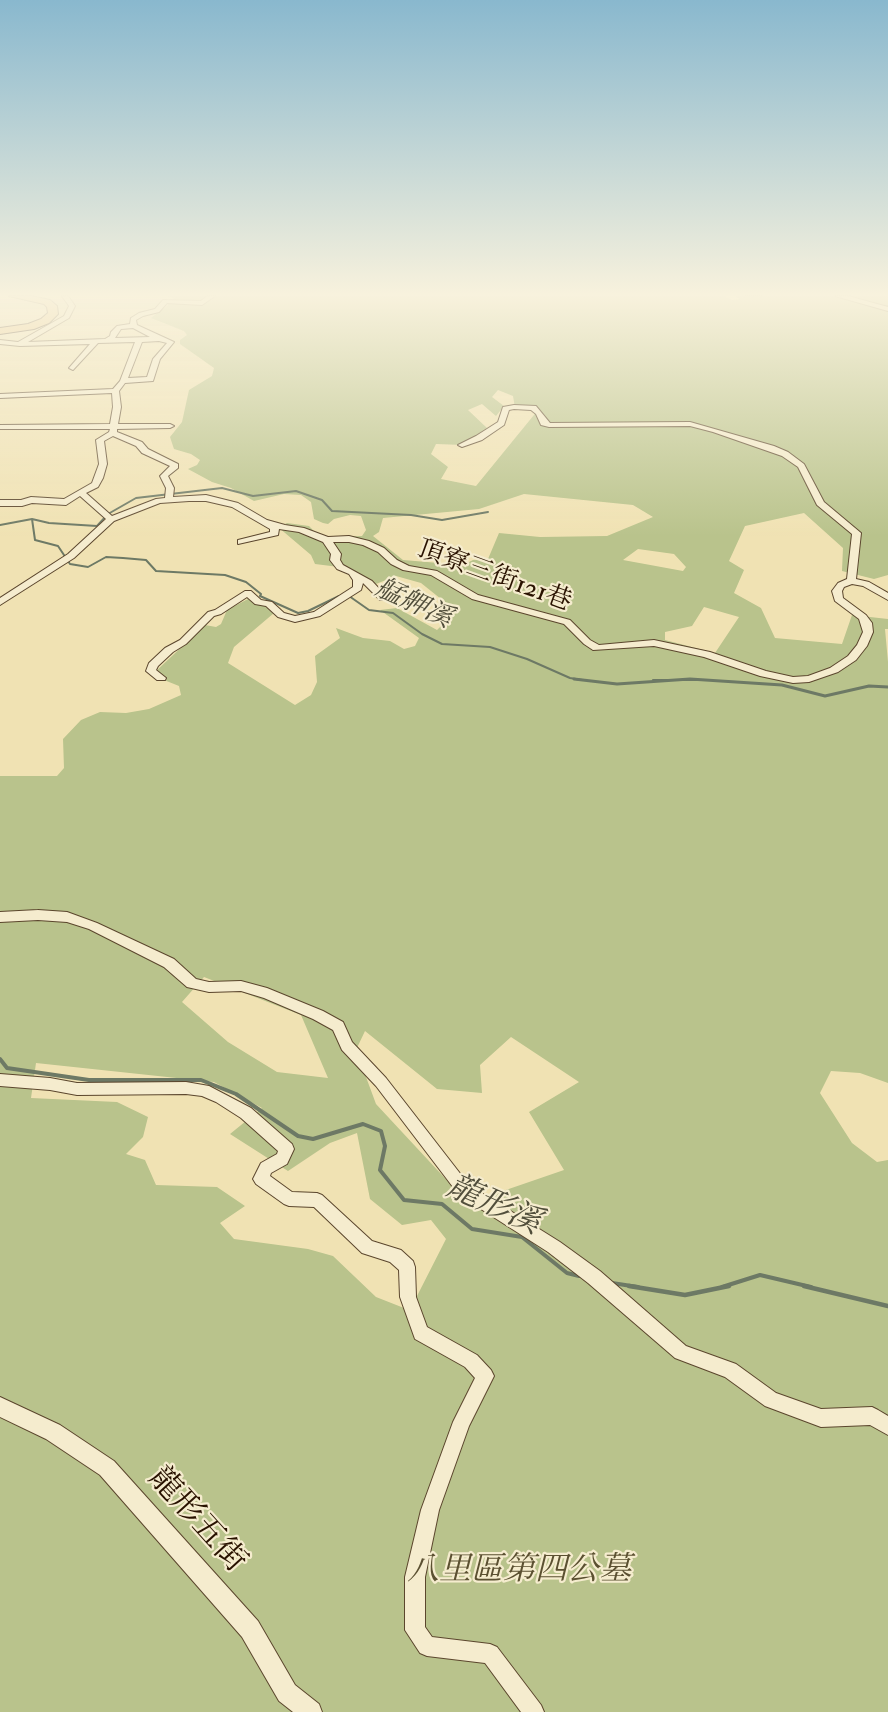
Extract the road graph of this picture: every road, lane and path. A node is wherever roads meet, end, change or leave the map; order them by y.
1 (125, 376) edge
2 (151, 376) edge
3 (123, 381) junction
4 (114, 391) junction
5 (0, 396) edge
6 (170, 426) dead end
7 (0, 427) edge
8 (114, 429) junction
9 (462, 446) dead end
10 (80, 492) junction
11 (169, 494) junction
12 (0, 503) edge
13 (111, 519) junction
14 (264, 522) junction
15 (327, 540) junction
16 (241, 542) dead end
17 (352, 572) junction
18 (850, 581) junction
19 (888, 597) edge
20 (383, 598) dead end
21 (0, 602) edge
22 (161, 678) dead end
23 (0, 917) edge
24 (0, 1080) edge
25 (0, 1407) edge
26 (888, 1426) edge
27 (312, 1712) edge
28 (534, 1712) edge

1 - 3 street
2 - 3 street
3 - 4 street
4 - 5 street
4 - 8 street
6 - 8 street
7 - 8 street
8 - 10 street
8 - 11 street
9 - 18 street
10 - 12 street
10 - 13 street
11 - 13 street, 頂寮三街121巷
11 - 14 street, 頂寮三街121巷
13 - 21 street, 頂寮三街121巷
14 - 15 street, 頂寮三街121巷
14 - 16 street
15 - 17 street
15 - 18 street, 頂寮三街121巷
17 - 20 street
17 - 22 street
18 - 19 street
23 - 26 street
24 - 28 street
25 - 27 street, 龍形五街

